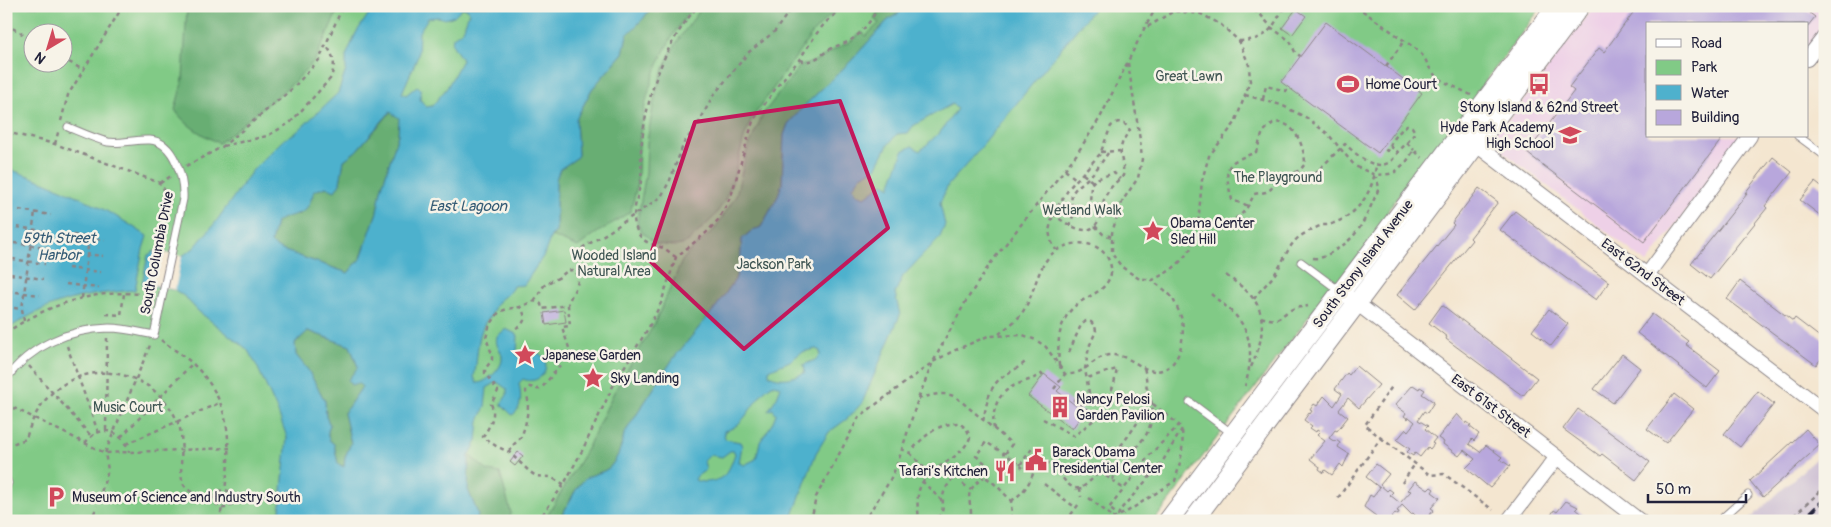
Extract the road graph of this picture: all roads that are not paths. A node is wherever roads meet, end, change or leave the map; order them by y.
1 (1557, 6) edge
2 (1580, 6) edge
3 (1825, 36) edge
4 (1808, 58) edge
5 (68, 127) dead end
6 (1461, 133) junction
7 (1749, 138) edge
8 (1801, 138) edge
9 (1477, 145) junction
10 (1825, 156) edge
11 (1301, 262) dead end
12 (1647, 275) junction
13 (1341, 292) junction
14 (1357, 304) junction
15 (6, 379) edge
16 (1190, 402) dead end
17 (1824, 410) edge
18 (1234, 434) junction
19 (1249, 446) junction
20 (1557, 457) junction
21 (6, 478) edge
22 (6, 488) edge
23 (1748, 495) dead end
24 (1168, 521) edge
25 (1193, 521) edge
26 (1508, 521) edge
27 (1640, 521) edge
28 (1720, 521) edge

1 - 6 main road, South Stony Island Avenue
2 - 9 main road, South Stony Island Avenue
3 - 4 street
5 - 15 lane, South Columbia Drive
6 - 9 street, East 62nd Street
6 - 13 main road, South Stony Island Avenue
7 - 12 street
8 - 10 lane
9 - 12 street, East 62nd Street
9 - 14 main road, South Stony Island Avenue
11 - 13 lane
12 - 17 street, East 62nd Street
13 - 14 street, East 61st Street
13 - 18 main road, South Stony Island Avenue
14 - 19 main road, South Stony Island Avenue
14 - 20 street, East 61st Street
16 - 18 lane
18 - 19 lane
18 - 24 main road, South Stony Island Avenue
19 - 25 main road, South Stony Island Avenue
20 - 26 street
20 - 27 street, East 61st Street
21 - 22 lane
23 - 28 lane

